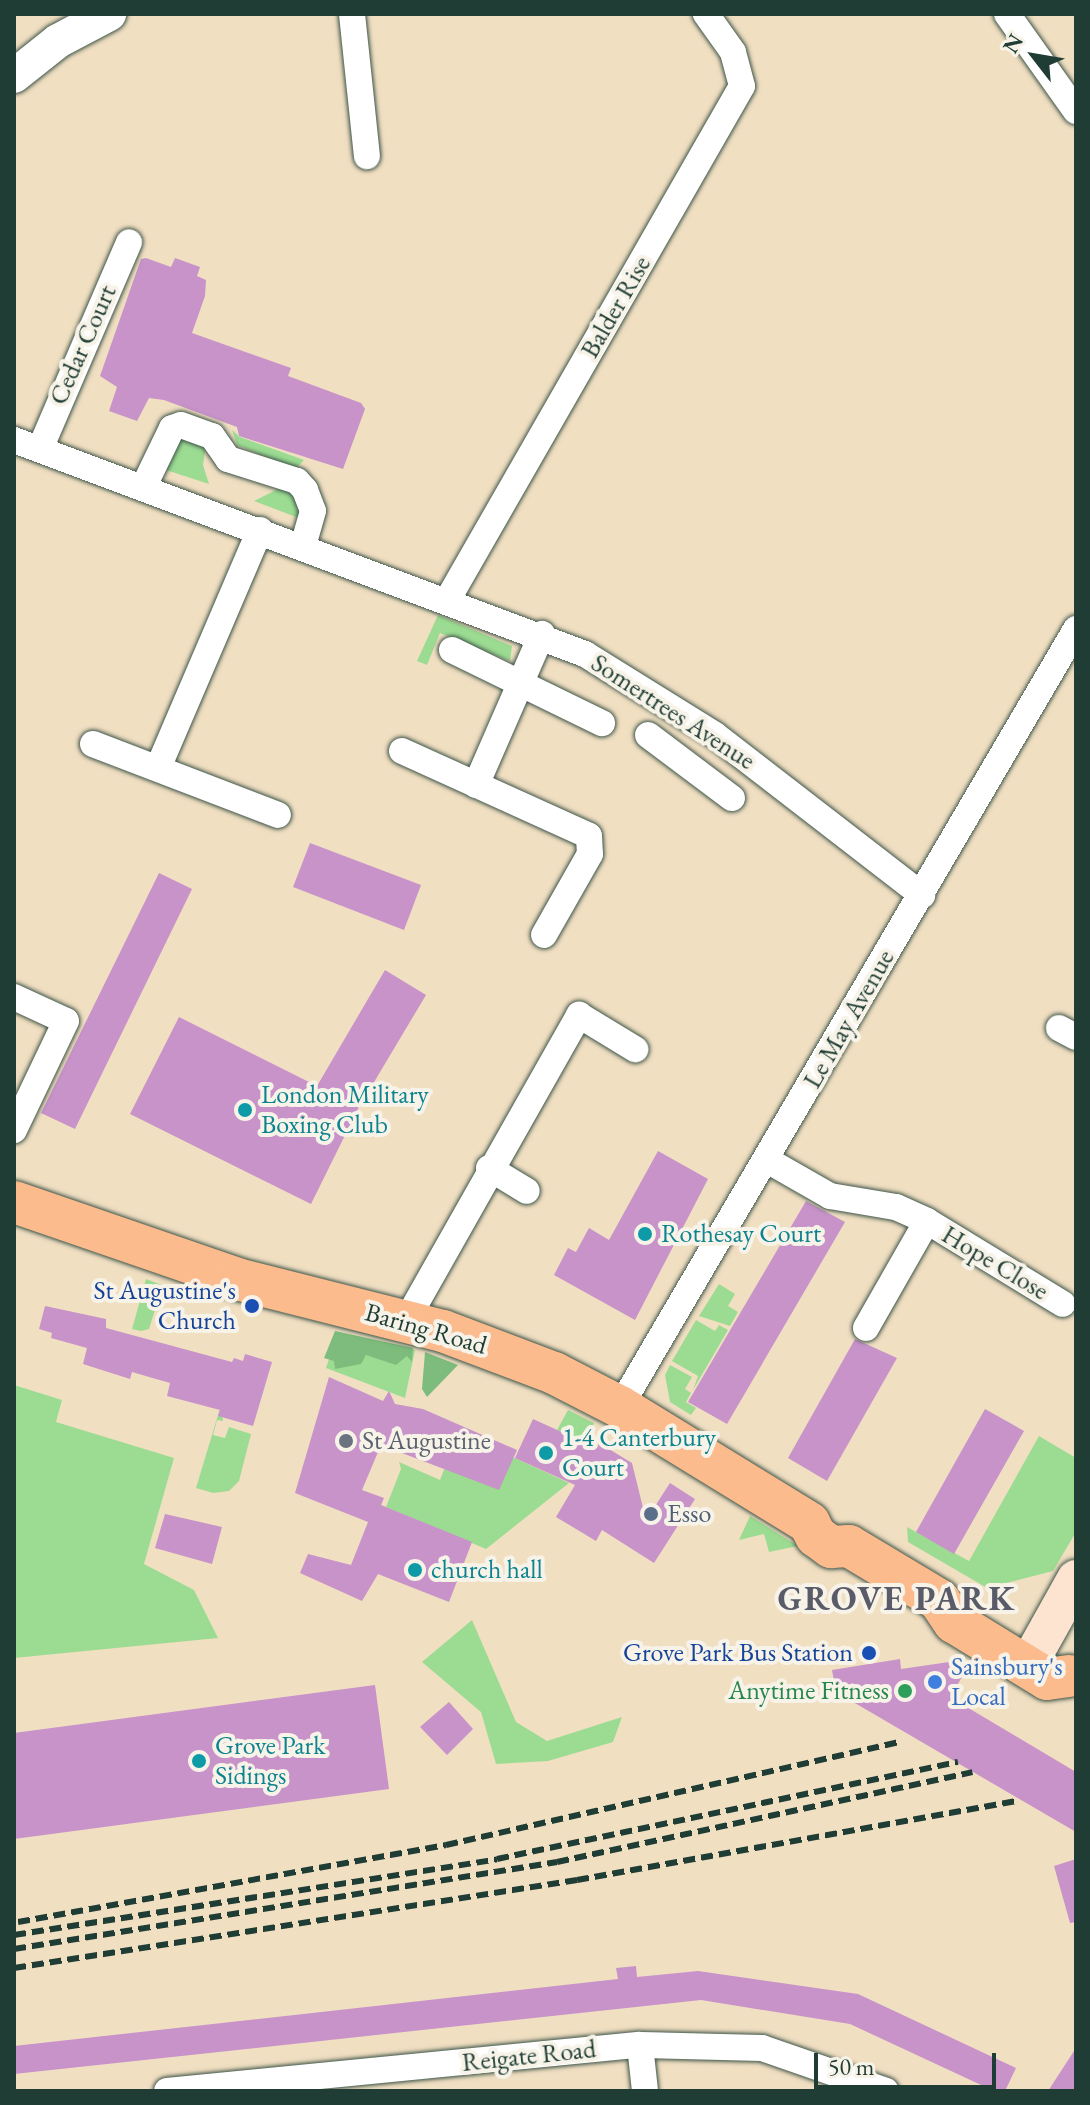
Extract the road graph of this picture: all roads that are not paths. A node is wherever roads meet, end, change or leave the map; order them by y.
1 (109, 14) edge
2 (352, 14) edge
3 (706, 14) edge
4 (1007, 14) edge
5 (14, 76) edge
6 (1076, 111) edge
7 (367, 156) dead end
8 (129, 242) dead end
9 (14, 440) edge
10 (40, 449) junction
11 (144, 486) junction
12 (260, 530) junction
13 (303, 545) junction
14 (448, 599) junction
15 (1076, 629) edge
16 (542, 634) junction
17 (452, 650) dead end
18 (519, 683) junction
19 (602, 723) dead end
20 (648, 735) dead end
21 (715, 735) junction
22 (93, 744) dead end
23 (402, 751) dead end
24 (158, 768) junction
25 (693, 772) junction
26 (476, 785) junction
27 (732, 798) dead end
28 (278, 815) dead end
29 (922, 895) junction
30 (544, 935) dead end
31 (14, 997) edge
32 (635, 1049) dead end
33 (14, 1130) edge
34 (767, 1160) junction
35 (489, 1168) junction
36 (527, 1191) dead end
37 (14, 1202) edge
38 (927, 1221) junction
39 (1063, 1304) dead end
40 (406, 1321) junction
41 (866, 1328) dead end
42 (620, 1407) junction
43 (1076, 1579) edge
44 (1025, 1652) junction
45 (1072, 1678) edge
46 (640, 2045) junction
47 (384, 2081) edge
48 (167, 2091) edge
49 (645, 2091) edge
50 (886, 2091) edge

1 - 5 street
2 - 7 street
3 - 14 street, Balder Rise
4 - 6 street
8 - 10 street, Cedar Court
9 - 10 street, Somertrees Avenue
10 - 11 street, Somertrees Avenue
11 - 12 street, Somertrees Avenue
11 - 13 street
12 - 13 street, Somertrees Avenue
12 - 24 street
13 - 14 street, Somertrees Avenue
14 - 16 street, Somertrees Avenue
15 - 29 street, Le May Avenue
16 - 18 street
16 - 21 street, Somertrees Avenue
17 - 18 street
18 - 19 street
18 - 26 street
20 - 25 street
21 - 25 street
21 - 29 street, Somertrees Avenue
22 - 24 street
23 - 26 street
24 - 28 street
25 - 27 street
26 - 30 street
29 - 34 street, Le May Avenue
31 - 33 street
32 - 35 street
34 - 38 street, Hope Close
34 - 42 street, Le May Avenue
35 - 36 street
35 - 40 street
37 - 40 main road, Baring Road
38 - 39 street, Hope Close
38 - 41 street, Hope Close
40 - 42 main road, Baring Road
42 - 44 main road, Baring Road
43 - 44 main road
44 - 45 main road, Baring Road
46 - 47 street, Reigate Road
46 - 49 street
46 - 50 street, Reigate Road
47 - 48 street, Reigate Road

